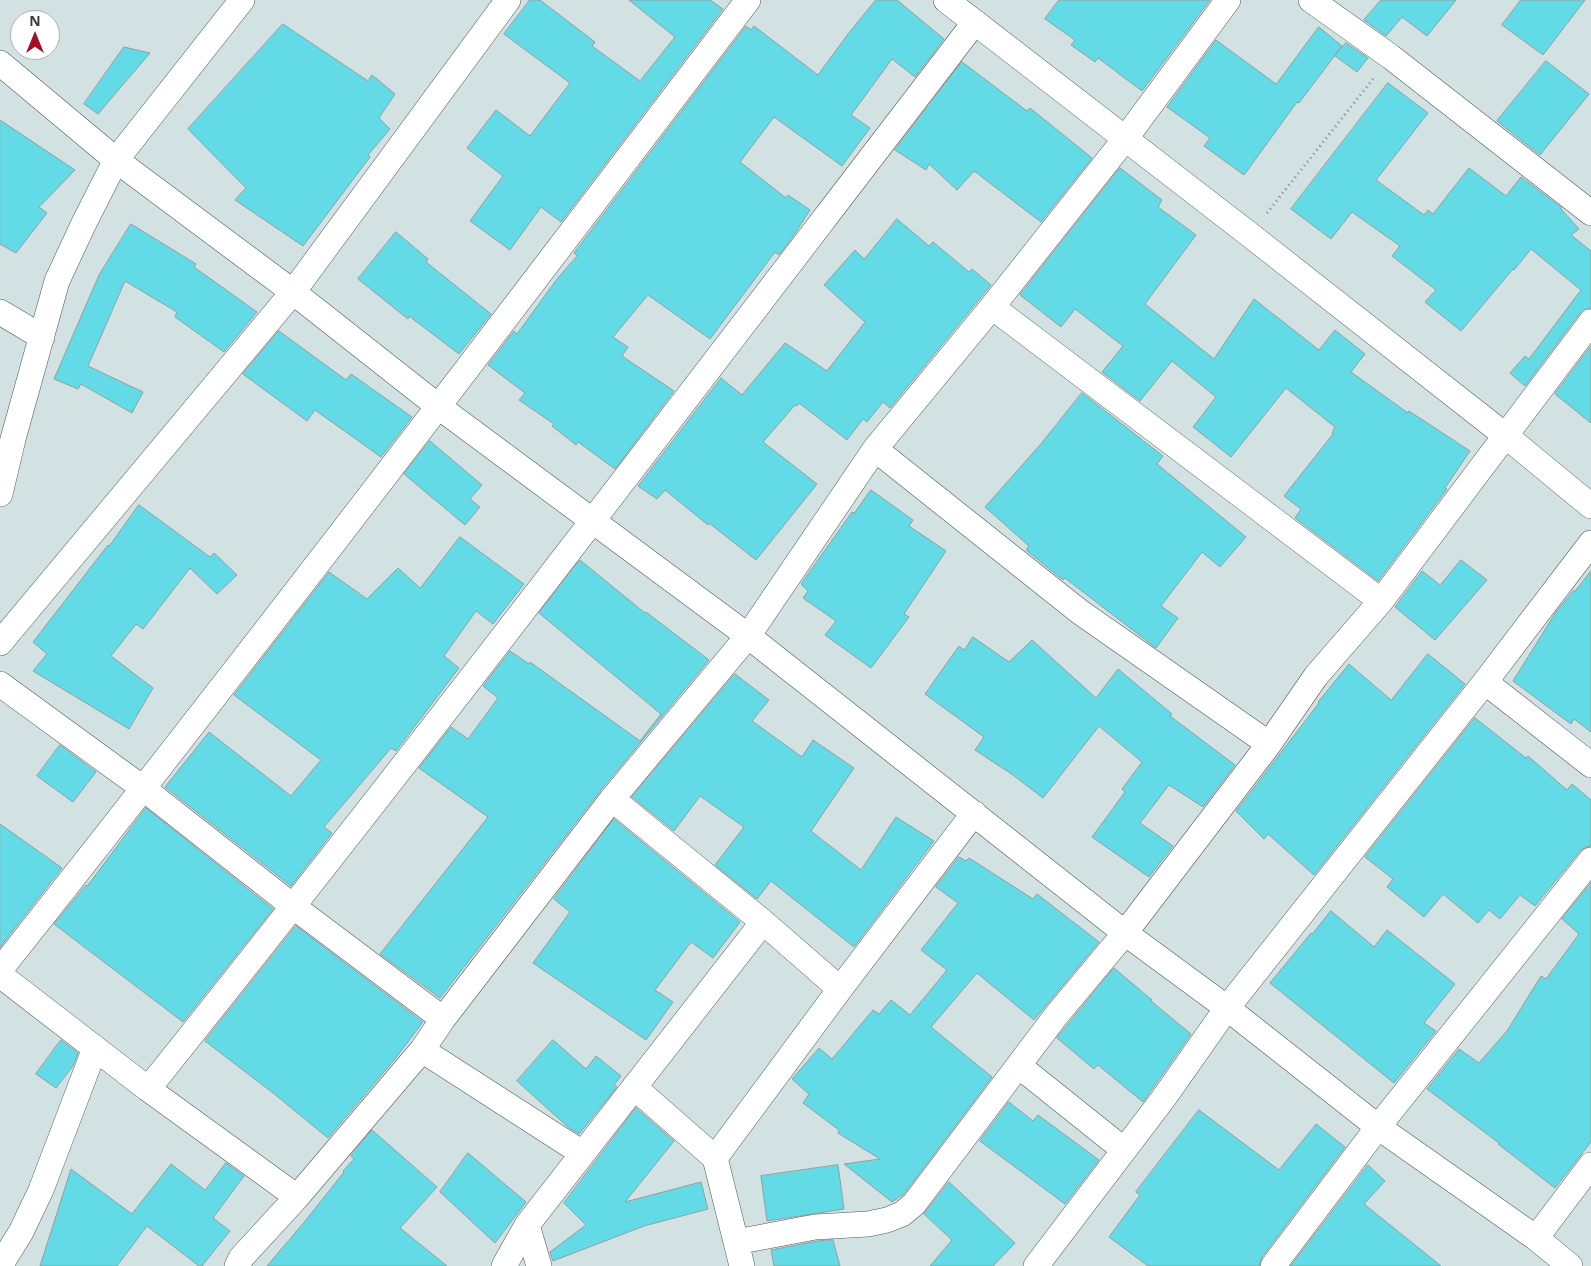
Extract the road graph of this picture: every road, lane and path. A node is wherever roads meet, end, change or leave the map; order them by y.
1 (242, 0) edge
2 (508, 0) edge
3 (748, 0) edge
4 (946, 0) edge
5 (1228, 0) edge
6 (1311, 0) edge
7 (975, 22) junction
8 (1390, 56) junction
9 (0, 63) edge
10 (1125, 139) junction
11 (116, 160) junction
12 (1591, 214) edge
13 (1250, 235) junction
14 (293, 292) junction
15 (992, 307) junction
16 (0, 312) edge
17 (1591, 322) edge
18 (42, 338) junction
19 (439, 407) junction
20 (1506, 436) junction
21 (875, 449) junction
22 (2, 482) edge
23 (1591, 506) edge
24 (593, 520) junction
25 (1591, 543) edge
26 (1381, 602) junction
27 (748, 636) junction
28 (0, 643) edge
29 (1485, 682) junction
30 (0, 684) edge
31 (1269, 744) junction
32 (1591, 765) edge
33 (144, 789) junction
34 (612, 799) junction
35 (974, 813) junction
36 (1591, 860) edge
37 (294, 907) junction
38 (763, 922) junction
39 (1125, 933) junction
40 (0, 970) edge
41 (0, 975) edge
42 (840, 988) junction
43 (1227, 1008) junction
44 (443, 1019) junction
45 (95, 1048) junction
46 (422, 1050) junction
47 (1019, 1066) junction
48 (634, 1087) junction
49 (148, 1089) junction
50 (1378, 1126) junction
51 (1124, 1150) junction
52 (582, 1153) junction
53 (715, 1158) junction
54 (1591, 1165) edge
55 (297, 1197) junction
56 (527, 1225) junction
57 (1536, 1238) junction
58 (736, 1242) junction
59 (0, 1266) edge
60 (237, 1266) edge
61 (504, 1266) edge
62 (539, 1266) edge
63 (742, 1266) edge
64 (1036, 1266) edge
65 (1273, 1266) edge
66 (1570, 1266) edge

1 - 11 street
2 - 14 street
3 - 19 street
4 - 7 street
5 - 10 street
6 - 8 street
7 - 10 street
7 - 24 street
8 - 12 street
8 - 13 path
9 - 11 street
10 - 13 street
10 - 15 street
11 - 14 street
11 - 18 street
13 - 20 street
14 - 19 street
14 - 28 street
15 - 21 street
15 - 26 street
16 - 18 street
17 - 20 street
18 - 22 street
19 - 24 street
19 - 33 street
20 - 23 street
20 - 26 street
21 - 27 street
21 - 31 street
24 - 27 street
24 - 37 street
25 - 29 street
26 - 31 street
27 - 34 street
27 - 35 street
29 - 32 street
29 - 43 street
30 - 33 street
31 - 39 street
33 - 37 street
33 - 40 street
34 - 38 street
34 - 44 street
35 - 39 street
35 - 42 street
36 - 50 street
37 - 44 street
37 - 49 street
38 - 42 street
38 - 48 street
39 - 43 street
39 - 47 street
41 - 45 street
42 - 53 street
43 - 50 street
43 - 51 street
44 - 46 street
45 - 49 street
45 - 59 street
46 - 52 street
46 - 55 street
47 - 51 street
47 - 58 street
48 - 52 street
48 - 53 street
49 - 55 street
50 - 57 street
50 - 65 street
51 - 64 street
52 - 56 street
53 - 58 street
54 - 57 street
55 - 60 street
56 - 61 street
56 - 62 street
57 - 66 street
58 - 63 street

